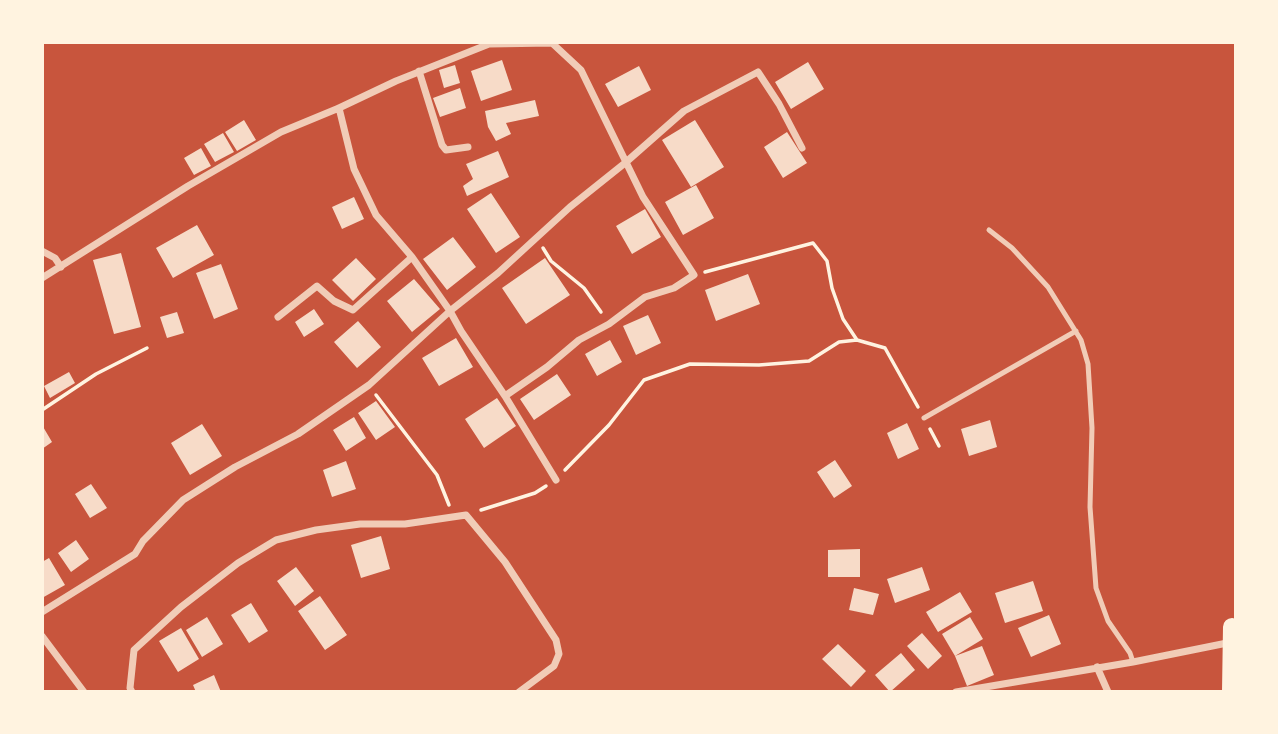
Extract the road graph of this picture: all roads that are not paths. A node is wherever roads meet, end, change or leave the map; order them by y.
1 (419, 71) junction
2 (339, 108) junction
3 (468, 147) dead end
4 (802, 148) dead end
5 (625, 163) junction
6 (989, 230) dead end
7 (42, 251) edge
8 (412, 257) junction
9 (61, 267) junction
10 (42, 278) edge
11 (450, 311) junction
12 (278, 317) dead end
13 (1076, 331) junction
14 (505, 396) junction
15 (924, 418) road end
16 (556, 480) road end
17 (42, 612) edge
18 (1234, 634) edge
19 (42, 636) edge
20 (1133, 662) junction
21 (1097, 667) junction
22 (1231, 690) edge
23 (84, 692) edge
24 (132, 692) edge
25 (519, 692) edge
26 (956, 692) edge
27 (1108, 692) edge

1 - 2 street
1 - 3 street
1 - 5 street
2 - 8 street
2 - 9 street
4 - 5 street
5 - 11 street
5 - 14 street
6 - 13 lane
7 - 9 street
8 - 11 street
8 - 12 street
9 - 10 street
11 - 14 street
11 - 17 street
13 - 15 lane
13 - 20 lane
14 - 16 street
18 - 20 street
18 - 22 highway
19 - 23 street
20 - 21 street
21 - 26 street
21 - 27 street
24 - 25 street

